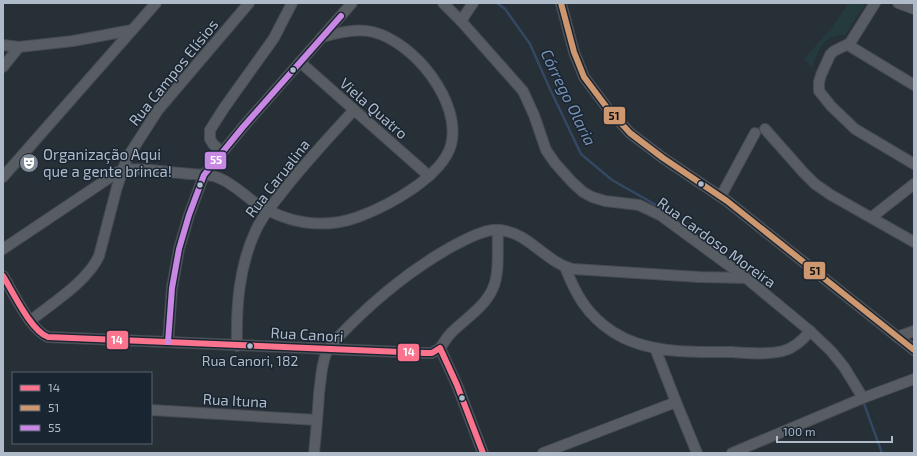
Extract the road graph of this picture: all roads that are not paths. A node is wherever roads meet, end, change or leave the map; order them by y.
1 (156, 3) edge
2 (249, 3) edge
3 (292, 3) edge
4 (352, 3) edge
5 (443, 3) edge
6 (473, 3) edge
7 (561, 3) edge
8 (875, 3) edge
9 (898, 3) edge
10 (914, 9) edge
11 (464, 17) junction
12 (132, 30) junction
13 (322, 37) junction
14 (3, 44) edge
15 (848, 45) junction
16 (19, 46) junction
17 (300, 62) junction
18 (3, 67) edge
19 (914, 85) edge
20 (354, 110) junction
21 (765, 129) dead end
22 (755, 133) dead end
23 (222, 152) junction
24 (914, 164) edge
25 (123, 170) junction
26 (204, 175) junction
27 (429, 176) junction
28 (3, 177) edge
29 (914, 184) edge
30 (721, 196) junction
31 (267, 210) junction
32 (872, 217) junction
33 (498, 230) junction
34 (914, 242) edge
35 (3, 249) edge
36 (565, 267) junction
37 (3, 276) edge
38 (746, 278) junction
39 (30, 321) junction
40 (810, 331) junction
41 (914, 331) edge
42 (897, 337) junction
43 (168, 342) junction
44 (238, 346) junction
45 (440, 348) junction
46 (655, 348) junction
47 (328, 350) junction
48 (914, 350) edge
49 (914, 379) edge
50 (863, 398) junction
51 (676, 402) junction
52 (152, 410) edge
53 (317, 420) junction
54 (314, 453) edge
55 (483, 453) edge
56 (543, 453) edge
57 (697, 453) edge
58 (732, 453) edge

1 - 12 street
2 - 25 street, Rua Campos Elísios
3 - 23 street
4 - 13 street
5 - 11 street, Rua Cardoso Moreira
6 - 11 street
7 - 30 street
8 - 15 street
9 - 10 street
11 - 38 street, Rua Cardoso Moreira
12 - 16 street
12 - 28 street
13 - 17 street
13 - 27 street
14 - 16 street
15 - 19 street
15 - 24 street
16 - 18 street
17 - 20 street, Viela Quatro
17 - 23 street
20 - 27 street, Viela Quatro
20 - 31 street, Rua Carualina
21 - 32 street
22 - 30 street
23 - 26 street
25 - 26 street
25 - 35 street
25 - 39 street, Rua Campos Elísios
26 - 31 street
26 - 43 street
27 - 31 street
29 - 32 street
30 - 42 street
31 - 44 street, Rua Carualina
32 - 34 street
33 - 36 street
33 - 45 street
33 - 47 street
36 - 38 street
36 - 46 street
37 - 39 street, Rua Canori
38 - 40 street, Rua Cardoso Moreira
39 - 43 street, Rua Canori
40 - 46 street
40 - 50 street, Rua Cardoso Moreira
41 - 42 street
42 - 48 street
43 - 44 street, Rua Canori
44 - 47 street, Rua Canori
45 - 47 street, Rua Canori
45 - 55 street
46 - 51 street
47 - 53 street
49 - 50 street
50 - 58 street
51 - 56 street
51 - 57 street
52 - 53 street, Rua Ituna
53 - 54 street

